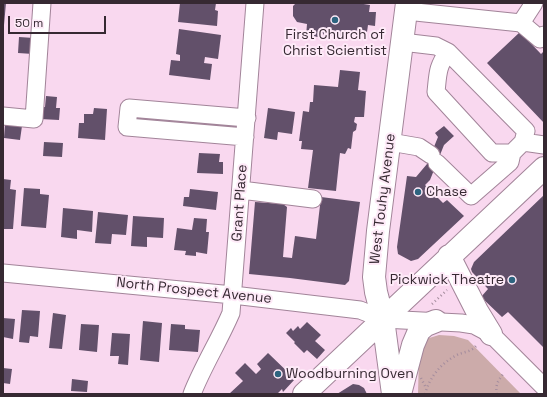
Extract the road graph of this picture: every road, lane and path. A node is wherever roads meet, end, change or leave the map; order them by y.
1 (42, 3) edge
2 (255, 3) edge
3 (534, 3) edge
4 (407, 7) edge
5 (521, 23) junction
6 (544, 35) edge
7 (402, 42) junction
8 (448, 52) junction
9 (3, 116) edge
10 (246, 118) junction
11 (245, 137) junction
12 (390, 142) junction
13 (544, 145) edge
14 (518, 148) junction
15 (543, 170) edge
16 (241, 190) junction
17 (313, 199) dead end
18 (449, 256) junction
19 (3, 273) edge
20 (452, 285) dead end
21 (233, 295) junction
22 (433, 298) dead end
23 (434, 309) junction
24 (383, 319) junction
25 (484, 340) junction
26 (504, 374) dead end
27 (544, 387) edge
28 (192, 394) edge
29 (304, 394) edge
30 (393, 394) edge
31 (400, 394) edge
32 (424, 394) edge
33 (497, 394) edge

1 - 9 street
2 - 10 street, Grant Place
3 - 5 street
4 - 5 street
4 - 7 main road, West Touhy Avenue
5 - 6 street
7 - 8 street
7 - 12 main road, West Touhy Avenue
8 - 14 street
8 - 14 street
10 - 11 street, Grant Place
10 - 11 street
11 - 16 street, Grant Place
12 - 14 street
12 - 24 main road, West Touhy Avenue
13 - 14 street
15 - 18 main road
16 - 17 street
16 - 21 street, Grant Place
18 - 24 main road
18 - 25 main road
19 - 21 street, North Prospect Avenue
20 - 23 path
21 - 24 street, North Prospect Avenue
21 - 28 street, Grant Place
22 - 23 path
23 - 24 street, North Prospect Avenue
23 - 25 street, North Prospect Avenue
23 - 31 main road
24 - 29 main road
24 - 30 main road, West Touhy Avenue
25 - 27 street, North Prospect Avenue
25 - 32 path
26 - 33 path

